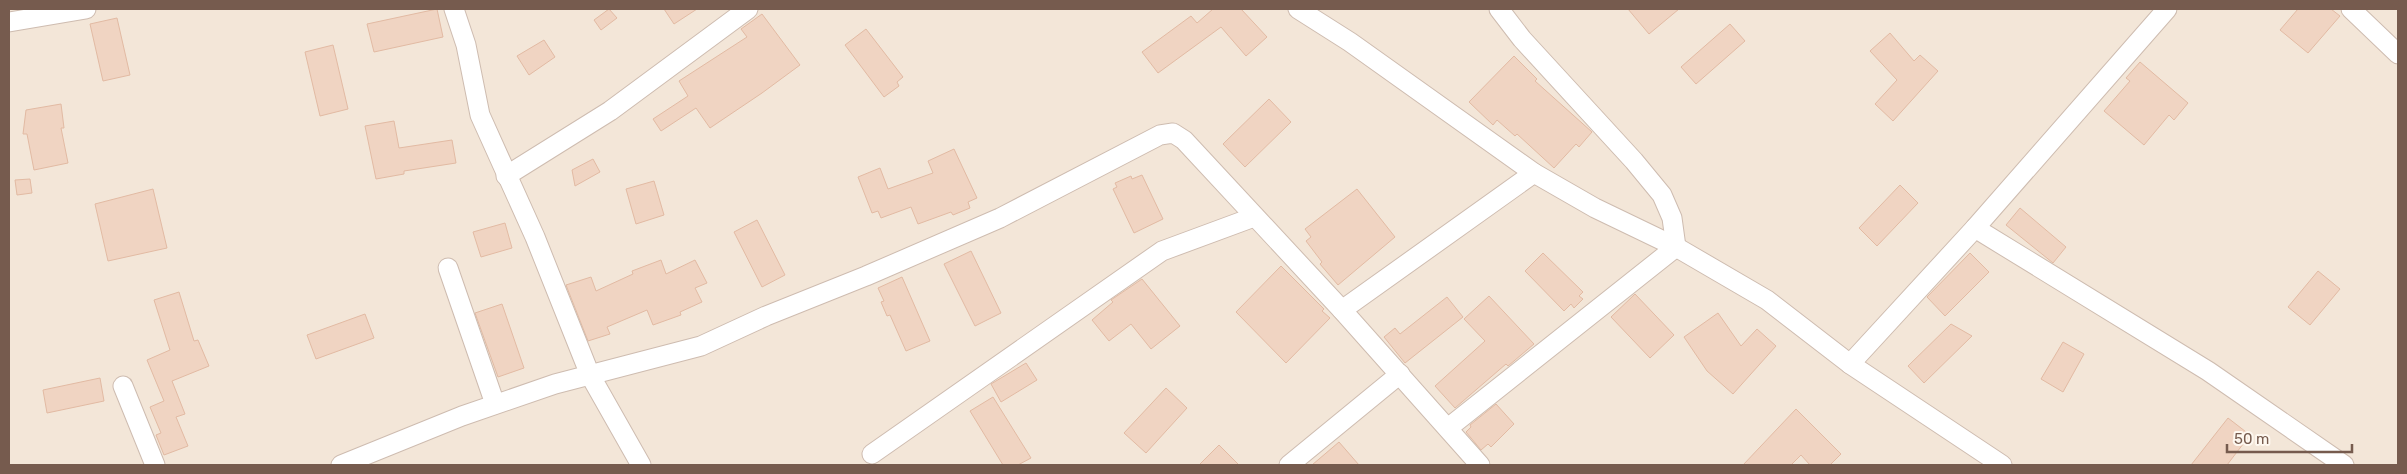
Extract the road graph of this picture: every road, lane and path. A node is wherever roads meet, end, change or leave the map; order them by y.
1 (86, 9) edge
2 (454, 9) edge
3 (748, 9) edge
4 (1298, 9) edge
5 (1499, 9) edge
6 (2167, 9) edge
7 (2351, 9) edge
8 (9, 22) edge
9 (2398, 54) edge
10 (1534, 173) junction
11 (506, 176) junction
12 (1254, 216) junction
13 (1975, 228) junction
14 (1676, 247) junction
15 (448, 268) dead end
16 (1342, 310) junction
17 (1850, 364) junction
18 (1400, 374) junction
19 (590, 375) junction
20 (123, 386) dead end
21 (495, 404) junction
22 (1448, 428) junction
23 (872, 454) dead end
24 (155, 465) edge
25 (342, 465) edge
26 (641, 465) edge
27 (1289, 465) edge
28 (1480, 465) edge
29 (2002, 465) edge
30 (2344, 465) edge

1 - 8 street
2 - 11 street
3 - 11 street
4 - 10 street
5 - 14 street
6 - 13 street
7 - 9 street
10 - 14 street
10 - 16 street
11 - 19 street
12 - 16 street
12 - 19 street
12 - 23 street
13 - 17 street
13 - 30 street
14 - 17 street
14 - 22 street
15 - 21 street
16 - 18 street
17 - 29 street
18 - 22 street
18 - 27 street
19 - 21 street
19 - 26 street
20 - 24 street
21 - 25 street
22 - 28 street

